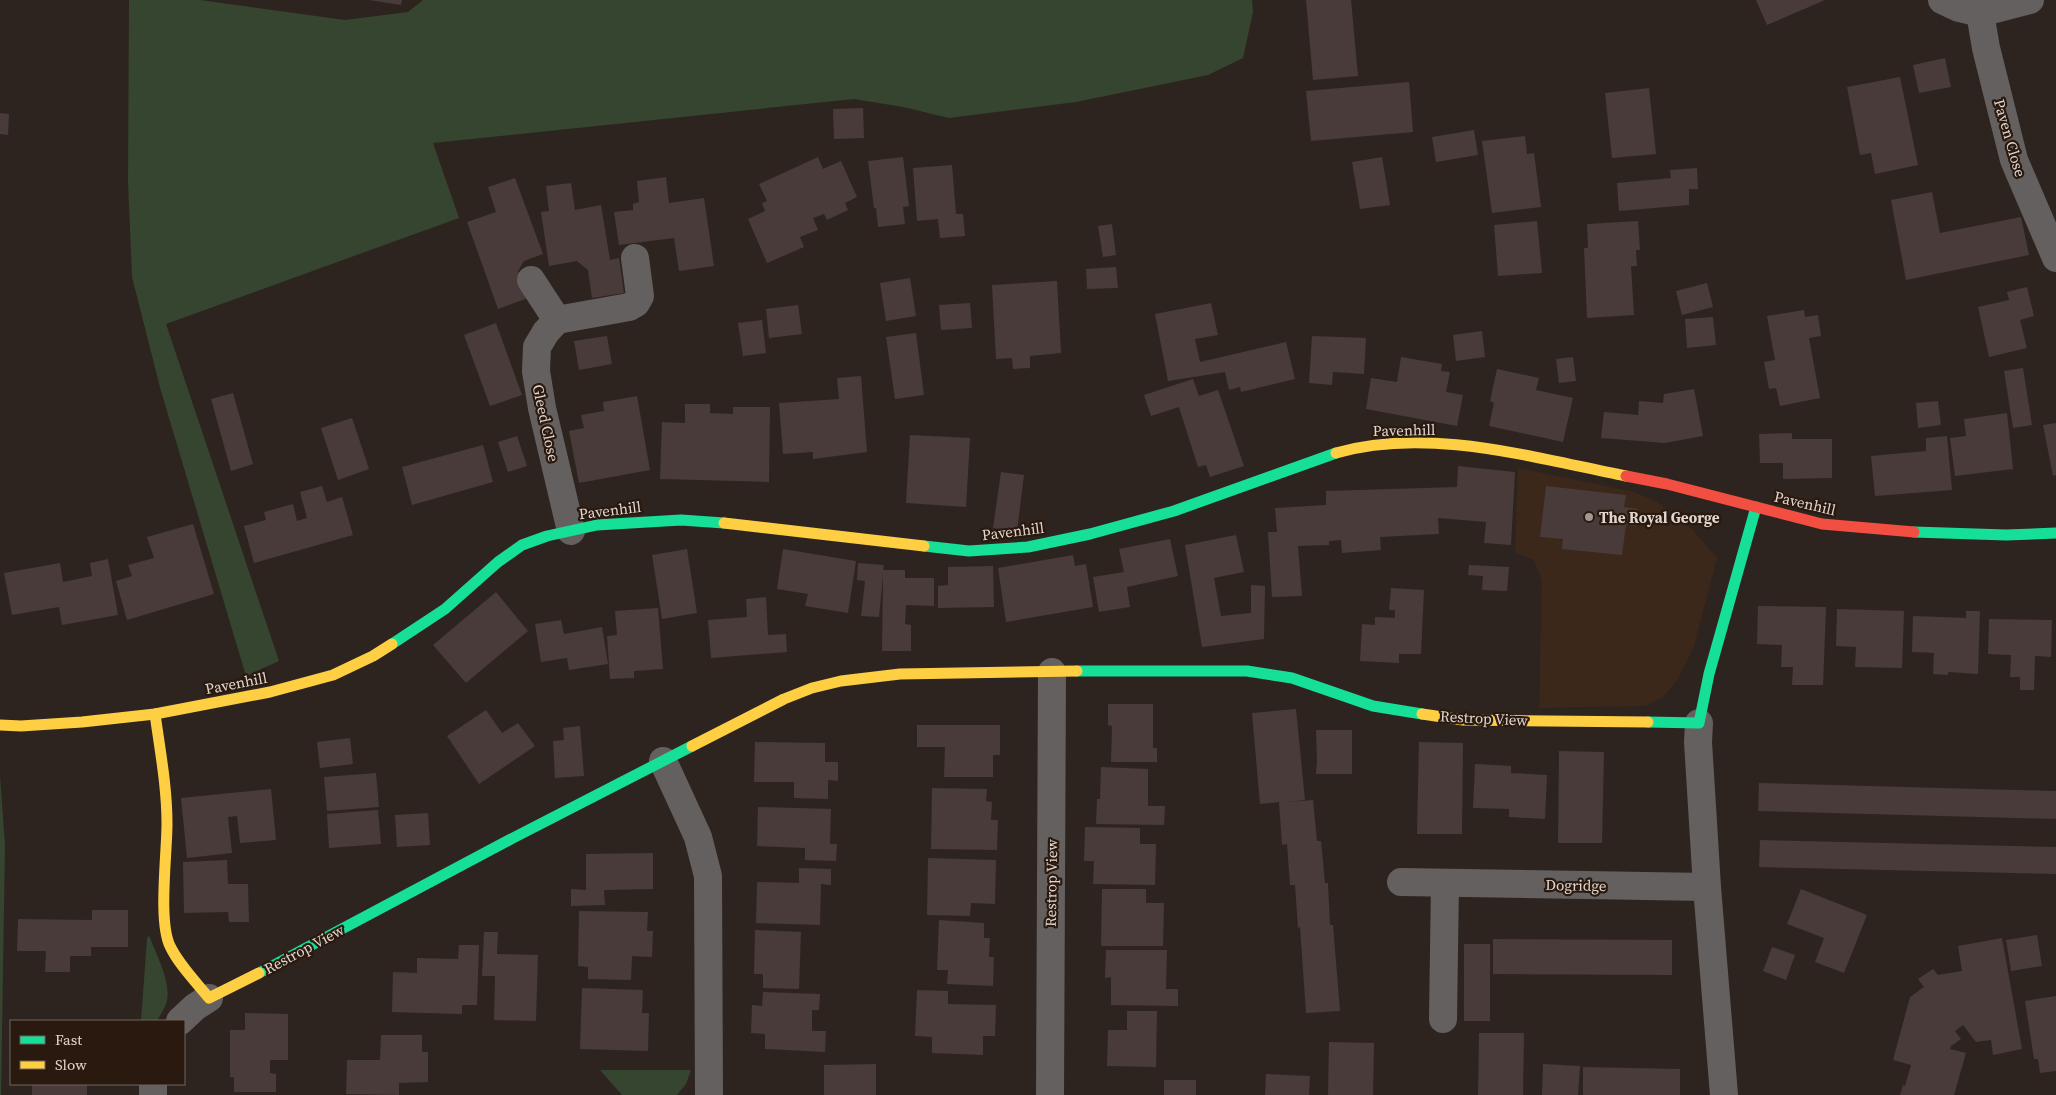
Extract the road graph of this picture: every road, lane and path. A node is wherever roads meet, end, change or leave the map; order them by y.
1 (1942, 0) edge
2 (2030, 0) edge
3 (1980, 13) junction
4 (635, 258) dead end
5 (2056, 258) edge
6 (531, 280) dead end
7 (557, 320) junction
8 (1756, 507) junction
9 (571, 530) junction
10 (2056, 533) edge
11 (1052, 672) junction
12 (155, 714) junction
13 (1699, 723) junction
14 (0, 725) edge
15 (663, 761) junction
16 (1401, 882) dead end
17 (1445, 883) junction
18 (1707, 887) junction
19 (209, 998) junction
20 (1443, 1019) dead end
21 (181, 1020) edge
22 (709, 1095) edge
23 (1050, 1095) edge
24 (1724, 1095) edge

1 - 3 street
2 - 3 street
3 - 5 street, Paven Close
4 - 7 street
6 - 7 street
7 - 9 street, Gleed Close
8 - 9 street, Pavenhill
8 - 10 street, Pavenhill
8 - 13 street
9 - 12 street, Pavenhill
11 - 13 street, Restrop View
11 - 15 street, Restrop View
11 - 23 street, Restrop View
12 - 14 street, Pavenhill
12 - 19 street
13 - 18 street
15 - 19 street, Restrop View
15 - 22 street
16 - 17 street, Dogridge
17 - 18 street, Dogridge
17 - 20 street
18 - 24 street
19 - 21 street

